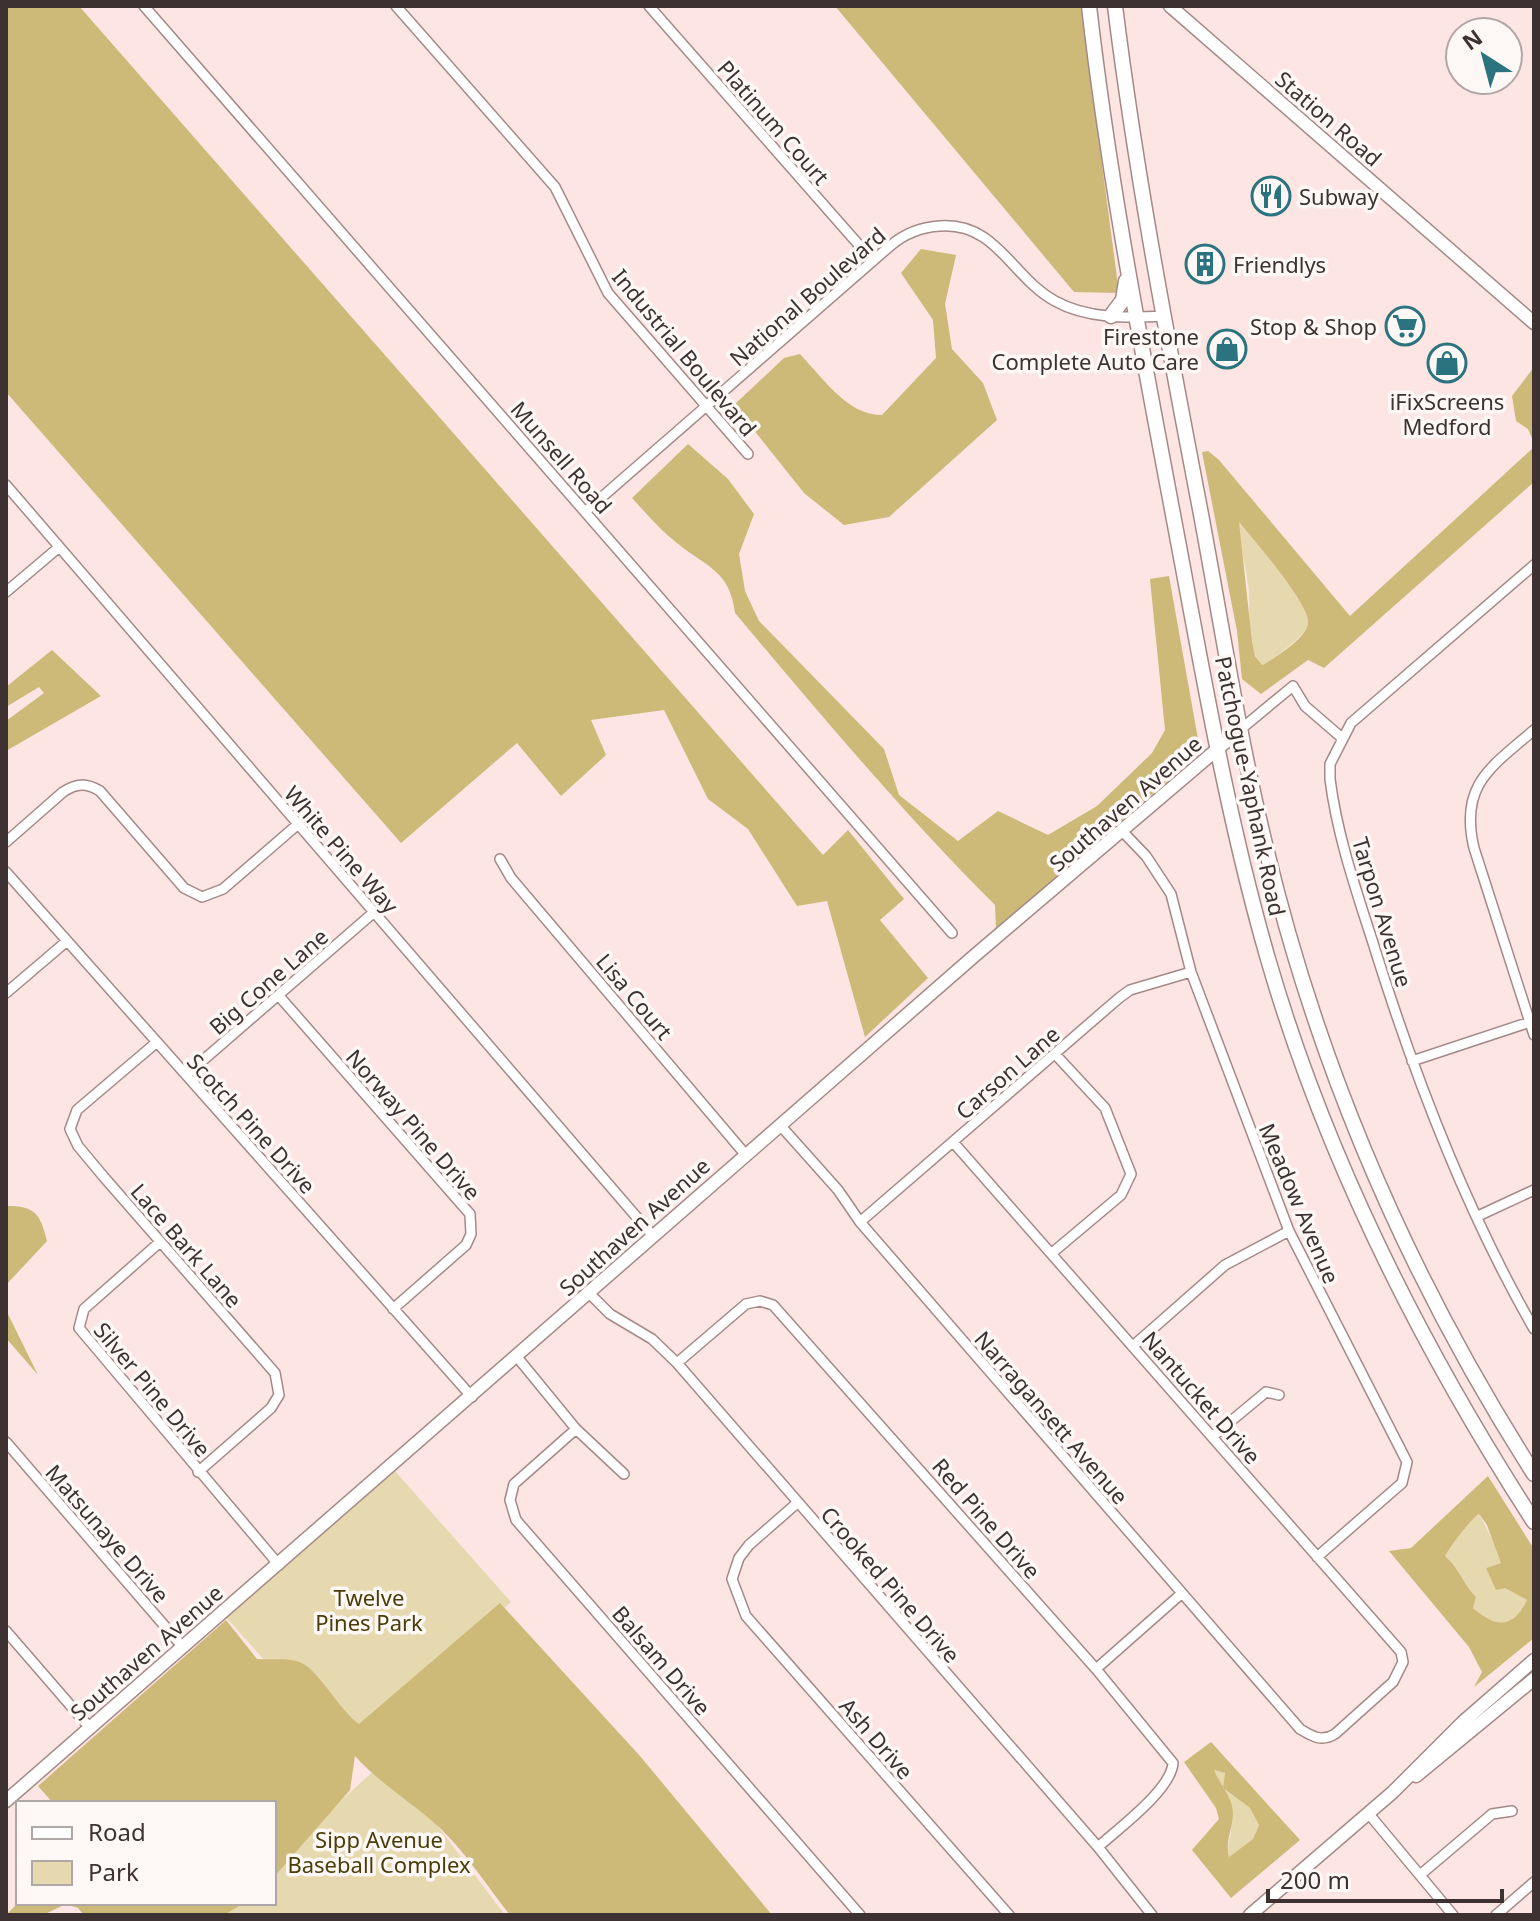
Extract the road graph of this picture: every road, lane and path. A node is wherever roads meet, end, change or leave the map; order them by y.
1 (144, 6) edge
2 (396, 6) edge
3 (649, 6) edge
4 (1089, 6) edge
5 (1118, 6) edge
6 (1170, 6) edge
7 (1125, 249) junction
8 (873, 261) junction
9 (1111, 316) junction
10 (1163, 316) junction
11 (1137, 317) junction
12 (1534, 323) edge
13 (706, 407) junction
14 (748, 454) dead end
15 (6, 485) edge
16 (586, 511) junction
17 (58, 548) junction
18 (1532, 570) edge
19 (6, 592) edge
20 (1241, 729) junction
21 (1532, 734) edge
22 (1342, 738) junction
23 (1218, 749) junction
24 (297, 825) junction
25 (1123, 832) junction
26 (6, 842) edge
27 (500, 859) dead end
28 (6, 872) edge
29 (373, 913) junction
30 (952, 933) dead end
31 (67, 941) junction
32 (1191, 972) junction
33 (6, 993) edge
34 (279, 996) junction
35 (1530, 1022) junction
36 (1534, 1035) edge
37 (157, 1042) junction
38 (1055, 1054) junction
39 (1412, 1061) junction
40 (186, 1075) junction
41 (780, 1125) junction
42 (953, 1142) junction
43 (745, 1154) junction
44 (1534, 1190) edge
45 (1478, 1216) junction
46 (860, 1222) junction
47 (1289, 1231) junction
48 (653, 1236) junction
49 (160, 1242) junction
50 (1052, 1253) junction
51 (589, 1293) junction
52 (393, 1309) junction
53 (1534, 1329) edge
54 (1133, 1346) junction
55 (517, 1357) junction
56 (677, 1363) junction
57 (1279, 1395) dead end
58 (472, 1397) junction
59 (576, 1429) junction
60 (1213, 1436) junction
61 (6, 1442) edge
62 (198, 1472) junction
63 (624, 1474) dead end
64 (1534, 1474) edge
65 (1520, 1500) junction
66 (796, 1504) junction
67 (1534, 1511) edge
68 (1534, 1522) edge
69 (1317, 1557) junction
70 (279, 1565) junction
71 (1181, 1594) junction
72 (6, 1631) edge
73 (182, 1646) junction
74 (1534, 1660) edge
75 (1096, 1669) junction
76 (1534, 1679) edge
77 (90, 1728) junction
78 (1300, 1729) joint
79 (1393, 1792) junction
80 (6, 1801) edge
81 (1512, 1811) dead end
82 (1368, 1813) junction
83 (1098, 1847) junction
84 (1420, 1875) junction
85 (1534, 1882) edge
86 (860, 1915) edge
87 (1009, 1915) edge
88 (1152, 1915) edge
89 (1250, 1915) edge
90 (1453, 1915) edge
91 (1496, 1915) edge

1 - 16 street, Munsell Road
2 - 13 street, Industrial Boulevard
3 - 8 street, Platinum Court
4 - 7 main road, Patchogue-Yaphank Road
5 - 10 main road, Patchogue-Yaphank Road
6 - 12 street, Station Road
7 - 9 main road
7 - 11 main road, Patchogue-Yaphank Road
8 - 9 street, National Boulevard
8 - 13 street, National Boulevard
9 - 11 street, National Boulevard
10 - 11 street, National Boulevard
10 - 20 main road, Patchogue-Yaphank Road
11 - 23 main road, Patchogue-Yaphank Road
13 - 14 street, Industrial Boulevard
13 - 16 street, National Boulevard
15 - 17 street, White Pine Way
16 - 30 street, Munsell Road
17 - 19 street
17 - 24 street, White Pine Way
18 - 22 street, Tarpon Avenue
20 - 22 street, Southaven Avenue
20 - 23 street, Southaven Avenue
20 - 64 main road, Patchogue-Yaphank Road
21 - 35 street
22 - 39 street, Tarpon Avenue
23 - 25 street, Southaven Avenue
23 - 65 main road, Patchogue-Yaphank Road
24 - 26 street
24 - 29 street, White Pine Way
25 - 32 street, Meadow Avenue
25 - 41 street, Southaven Avenue
27 - 43 street, Lisa Court
28 - 31 street, Scotch Pine Drive
29 - 34 street, Big Cone Lane
29 - 48 street, White Pine Way
31 - 33 street
31 - 37 street, Scotch Pine Drive
32 - 38 street, Carson Lane
32 - 47 street, Meadow Avenue
34 - 40 street, Big Cone Lane
34 - 52 street, Norway Pine Drive
35 - 36 street
35 - 39 street
37 - 40 street, Scotch Pine Drive
37 - 49 street, Lace Bark Lane
38 - 42 street, Carson Lane
38 - 50 street
39 - 45 street, Tarpon Avenue
40 - 52 street, Scotch Pine Drive
41 - 43 street, Southaven Avenue
41 - 46 street, Narragansett Avenue
42 - 46 street, Carson Lane
42 - 50 street, Nantucket Drive
43 - 48 street, Southaven Avenue
44 - 45 street
45 - 53 street, Tarpon Avenue
46 - 71 street, Narragansett Avenue
47 - 54 street
47 - 69 street, Meadow Avenue
48 - 51 street, Southaven Avenue
49 - 62 street, Silver Pine Drive
49 - 62 street, Lace Bark Lane
50 - 54 street, Nantucket Drive
51 - 55 street, Southaven Avenue
51 - 56 street, Crooked Pine Drive
52 - 58 street, Scotch Pine Drive
54 - 60 street, Nantucket Drive
55 - 58 street, Southaven Avenue
55 - 59 street
56 - 66 street, Crooked Pine Drive
56 - 75 street, Red Pine Drive
57 - 60 street
58 - 70 street, Southaven Avenue
59 - 63 street
59 - 86 street, Balsam Drive
60 - 69 street, Nantucket Drive
61 - 73 street, Matsunaye Drive
62 - 70 street, Silver Pine Drive
65 - 67 main road
65 - 68 main road, Patchogue-Yaphank Road
66 - 83 street, Crooked Pine Drive
66 - 87 street, Ash Drive
69 - 78 street, Nantucket Drive
70 - 73 street, Southaven Avenue
71 - 75 street
71 - 78 street, Narragansett Avenue
72 - 77 street
73 - 77 street, Southaven Avenue
74 - 79 street
75 - 83 street, Red Pine Drive
76 - 79 street
77 - 80 street, Southaven Avenue
79 - 82 street
81 - 84 street
82 - 84 street
82 - 89 street
83 - 88 street, Crooked Pine Drive
84 - 90 street
85 - 91 street

